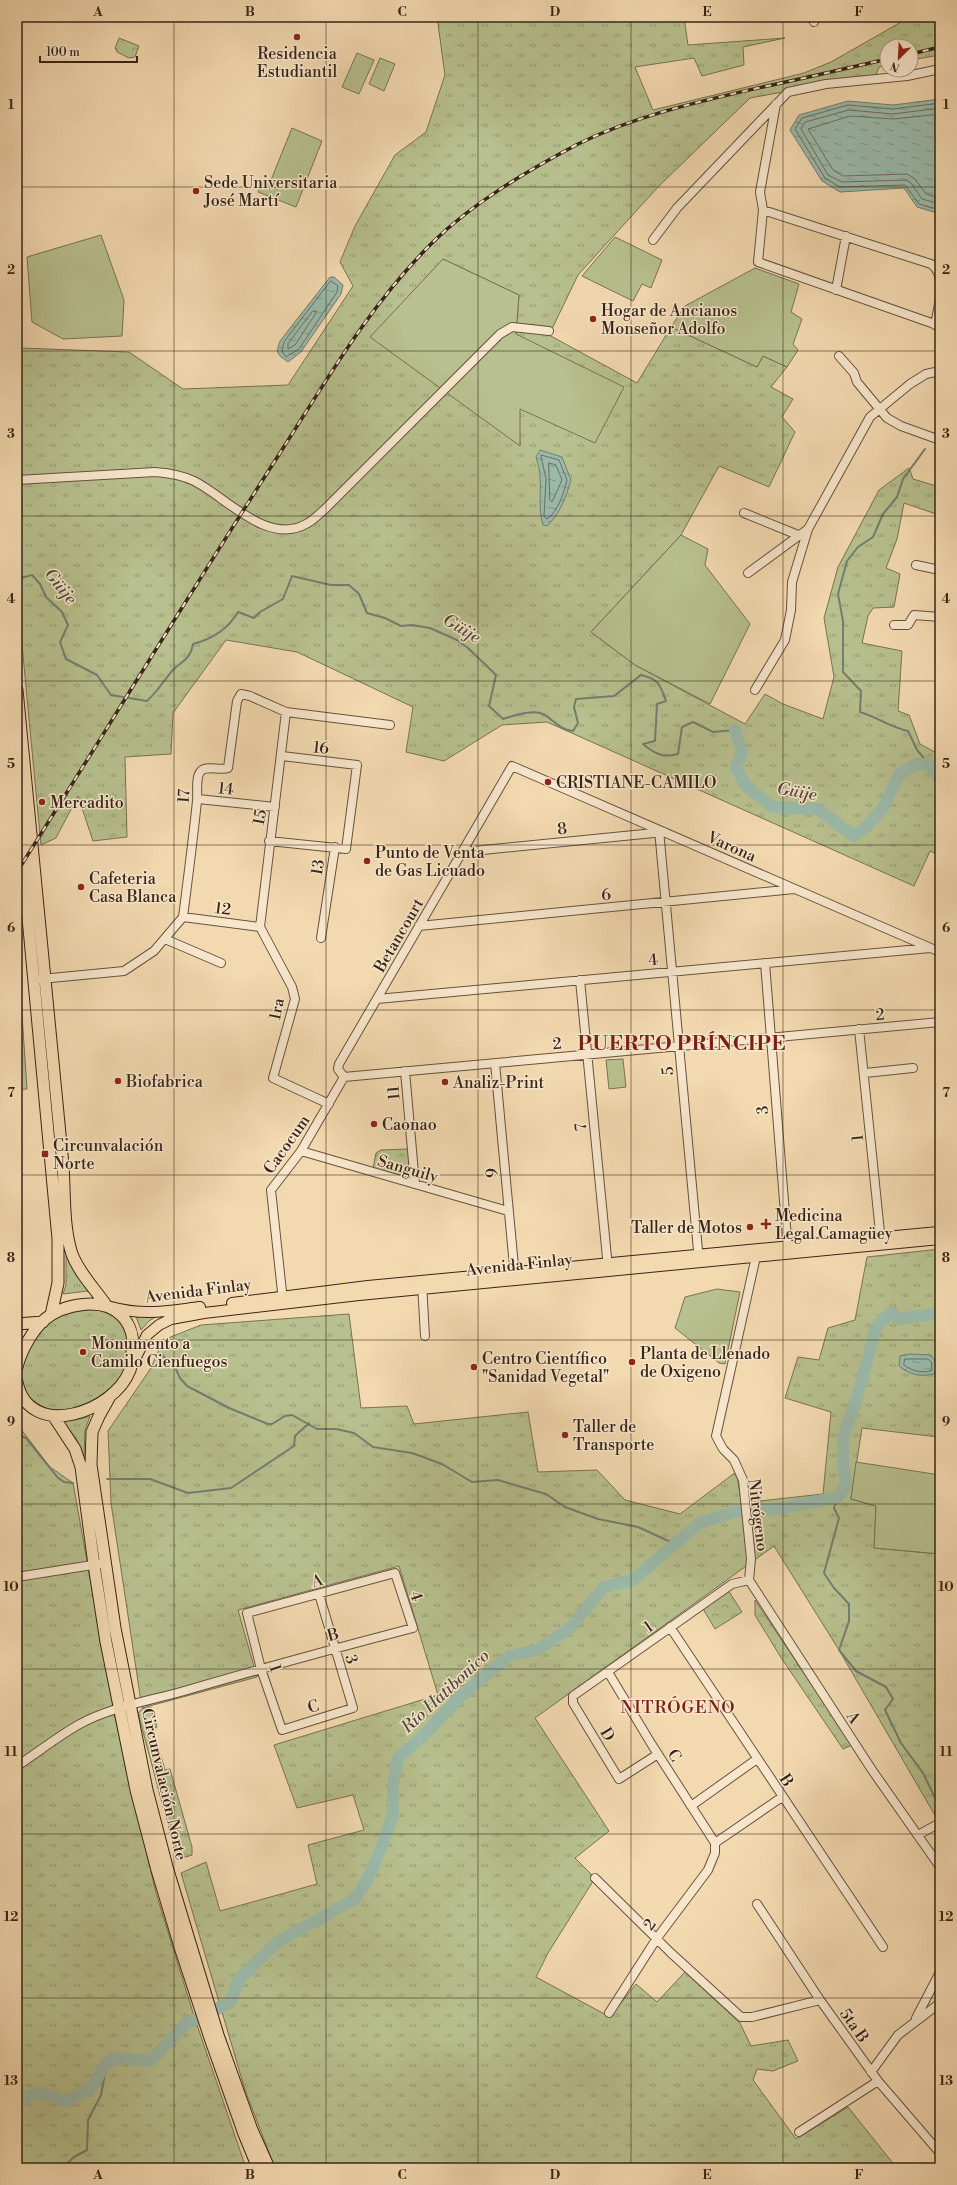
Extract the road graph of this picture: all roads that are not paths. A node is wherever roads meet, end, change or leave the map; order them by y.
1 (940, 69) edge
2 (776, 104) junction
3 (763, 210) junction
4 (846, 236) junction
5 (653, 240) dead end
6 (836, 290) junction
7 (937, 326) edge
8 (549, 331) dead end
9 (839, 356) dead end
10 (940, 371) edge
11 (879, 408) junction
12 (940, 440) edge
13 (17, 480) edge
14 (744, 513) dead end
15 (808, 529) junction
16 (798, 535) junction
17 (916, 565) dead end
18 (940, 570) edge
19 (748, 573) dead end
20 (940, 617) edge
21 (894, 625) dead end
22 (17, 690) edge
23 (755, 690) dead end
24 (286, 712) junction
25 (390, 726) dead end
26 (282, 756) junction
27 (357, 765) joint
28 (512, 766) joint
29 (198, 799) junction
30 (17, 800) edge
31 (275, 807) junction
32 (661, 832) junction
33 (269, 841) junction
34 (335, 847) junction
35 (463, 852) junction
36 (795, 889) junction
37 (665, 902) junction
38 (183, 917) junction
39 (419, 926) junction
40 (260, 927) junction
41 (321, 938) dead end
42 (165, 939) junction
43 (931, 948) junction
44 (940, 952) edge
45 (221, 963) dead end
46 (765, 963) junction
47 (671, 972) junction
48 (39, 979) junction
49 (580, 980) junction
50 (377, 998) junction
51 (940, 1022) edge
52 (860, 1030) junction
53 (770, 1038) junction
54 (678, 1046) junction
55 (587, 1054) junction
56 (496, 1063) junction
57 (913, 1068) dead end
58 (405, 1071) junction
59 (865, 1074) junction
60 (344, 1077) junction
61 (329, 1104) junction
62 (301, 1151) junction
63 (415, 1184) junction
64 (508, 1211) junction
65 (940, 1232) edge
66 (940, 1239) edge
67 (881, 1241) junction
68 (788, 1250) junction
69 (757, 1252) junction
70 (698, 1258) junction
71 (608, 1267) junction
72 (515, 1276) junction
73 (422, 1286) junction
74 (282, 1299) junction
75 (106, 1305) junction
76 (47, 1318) junction
77 (17, 1324) edge
78 (425, 1336) dead end
79 (17, 1367) edge
80 (130, 1371) junction
81 (18, 1387) edge
82 (110, 1398) junction
83 (54, 1417) junction
84 (105, 1562) junction
85 (94, 1565) junction
86 (395, 1573) joint
87 (17, 1577) edge
88 (749, 1580) junction
89 (319, 1594) junction
90 (246, 1614) joint
91 (670, 1627) junction
92 (413, 1628) joint
93 (335, 1648) junction
94 (261, 1669) junction
95 (608, 1672) junction
96 (573, 1703) joint
97 (125, 1707) junction
98 (353, 1708) joint
99 (282, 1730) joint
100 (658, 1754) junction
101 (757, 1759) junction
102 (17, 1766) edge
103 (782, 1797) junction
104 (690, 1806) junction
105 (940, 1825) edge
106 (918, 1835) junction
107 (715, 1843) junction
108 (940, 1867) edge
109 (595, 1878) dead end
110 (757, 1904) dead end
111 (657, 1938) junction
112 (883, 1947) dead end
113 (940, 1972) edge
114 (820, 2000) junction
115 (940, 2002) edge
116 (609, 2013) dead end
117 (915, 2020) junction
118 (214, 2036) junction
119 (871, 2072) junction
120 (878, 2081) junction
121 (799, 2132) dead end
122 (940, 2153) edge
123 (258, 2168) edge
124 (269, 2168) edge

1 - 2 street
2 - 3 street
2 - 5 street
3 - 4 street
3 - 6 street
4 - 6 street
4 - 7 street
6 - 7 street
8 - 13 street
9 - 11 street
10 - 11 street
11 - 12 street
11 - 15 street
14 - 16 street
15 - 16 street
15 - 23 street
16 - 19 street
17 - 18 street
20 - 21 street
22 - 48 highway
24 - 25 street
24 - 26 street, 15
24 - 29 street, 17
26 - 27 street, 16
26 - 31 street, 15
27 - 34 street, 13
28 - 32 street, Varona
28 - 35 street, Betancourt
29 - 31 street, 14
29 - 38 street, 17
30 - 48 highway
31 - 33 street, 15
32 - 35 street, 8
32 - 36 street, Varona
32 - 37 street, 5
33 - 34 street
33 - 40 street, 15
34 - 41 street, 13
35 - 39 street, Betancourt
36 - 37 street, 6
36 - 43 street, Varona
37 - 39 street, 6
37 - 47 street, 5
38 - 40 street, 12
38 - 42 street
39 - 50 street, Betancourt
40 - 61 street, 1ra
42 - 45 street
42 - 48 street
43 - 44 street, Varona
43 - 46 street, 4
46 - 47 street, 4
46 - 53 street, 3
47 - 49 street, 4
47 - 54 street, 5
48 - 75 highway
48 - 76 highway
49 - 50 street, 4
49 - 55 street, 7
50 - 60 street, Betancourt
51 - 52 street, 2
52 - 53 street, 2
52 - 59 street, 1
53 - 54 street, 2
53 - 68 street, 3
54 - 55 street, 2
54 - 70 street, 5
55 - 56 street, 2
55 - 71 street, 7
56 - 58 street, 2
56 - 64 street, 9
57 - 59 street
58 - 60 street, 2
58 - 63 street, 11
59 - 67 street, 1
60 - 61 street, Cacocum
61 - 62 street, Cacocum
62 - 63 street, Sanguily
62 - 74 street, Cacocum
63 - 64 street, Sanguily
64 - 72 street, 9
65 - 67 main road, Avenida Finlay
66 - 67 main road, Avenida Finlay
67 - 68 main road, Avenida Finlay
68 - 69 main road, Avenida Finlay
69 - 70 main road, Avenida Finlay
69 - 88 street, Nitrógeno
70 - 71 main road, Avenida Finlay
71 - 72 main road, Avenida Finlay
72 - 73 main road, Avenida Finlay
73 - 74 main road, Avenida Finlay
73 - 78 street
74 - 75 main road, Avenida Finlay
74 - 80 main road, Avenida Finlay
75 - 76 highway
75 - 80 highway
76 - 77 highway
76 - 79 highway
80 - 82 highway, Circunvalación Norte
81 - 83 highway
82 - 83 highway
82 - 84 highway, Circunvalación Norte
83 - 85 highway, Circunvalación Norte
84 - 85 street
84 - 97 highway, Circunvalación Norte
85 - 87 street
85 - 97 highway, Circunvalación Norte
86 - 89 street, A
86 - 92 street, 4
88 - 91 street, 1
88 - 106 street, A
89 - 90 street, A
89 - 93 street, 3
90 - 94 street, 1
91 - 95 street, 1
91 - 101 street, B
92 - 93 street, B
93 - 94 street, B
93 - 98 street, 3
94 - 97 street, B
94 - 99 street, 1
95 - 96 street, 1
95 - 100 street, C
96 - 100 street, D
97 - 102 street, B
97 - 118 highway, Circunvalación Norte
98 - 99 street, C
100 - 104 street, C
101 - 103 street, B
101 - 104 street
103 - 107 street
103 - 112 street, B
104 - 107 street, C
105 - 106 street
106 - 108 street, A
107 - 111 street, 2
109 - 111 street
110 - 114 street, 5ta B
111 - 114 street
111 - 116 street, 2
113 - 117 street
114 - 119 street, 5ta B
115 - 117 street
117 - 119 street
118 - 123 highway, Circunvalación Norte
118 - 124 highway, Circunvalación Norte
119 - 120 street, 5ta B
120 - 121 street
120 - 122 street, 5ta B

